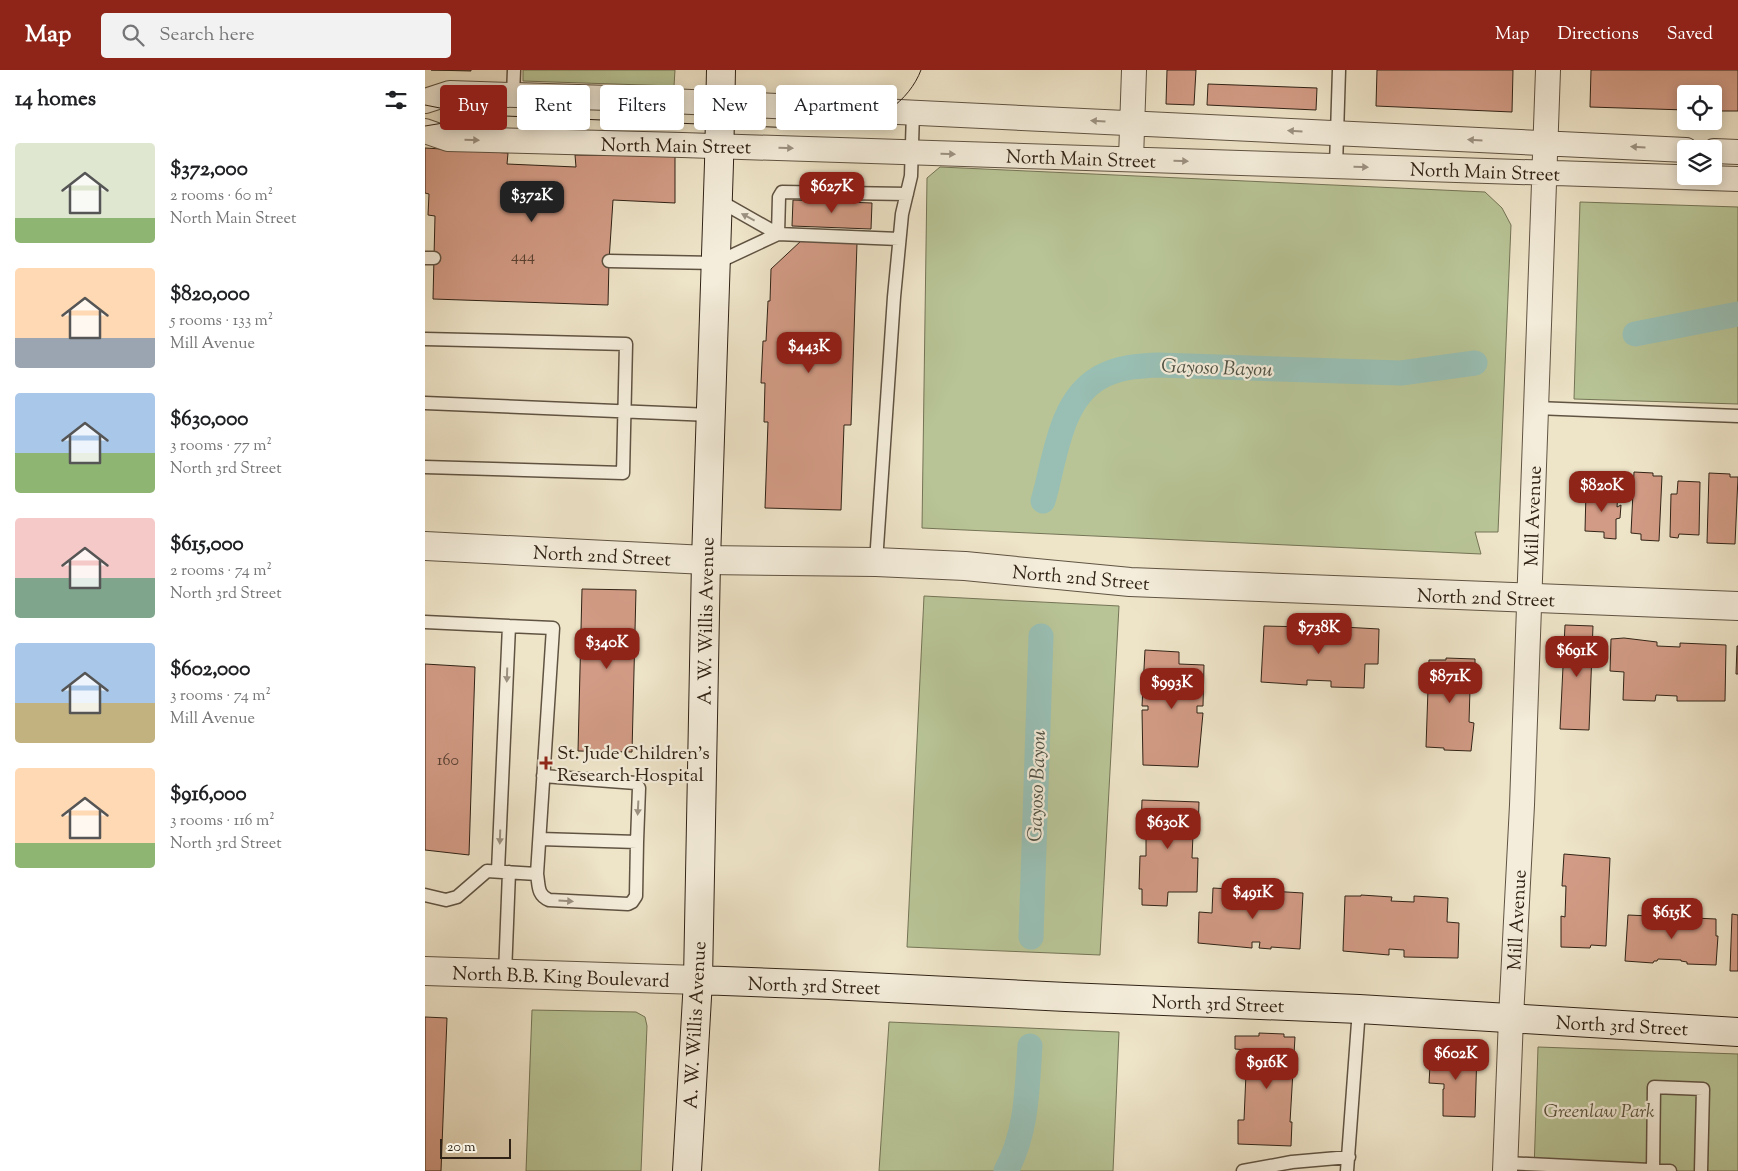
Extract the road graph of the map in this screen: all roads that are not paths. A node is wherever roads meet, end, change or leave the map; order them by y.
1 (514, 70) edge
2 (721, 70) edge
3 (1134, 70) edge
4 (1339, 70) edge
5 (1547, 70) edge
6 (721, 85) edge
7 (513, 95) junction
8 (425, 101) edge
9 (694, 102) edge
10 (766, 105) edge
11 (913, 112) junction
12 (1132, 123) junction
13 (425, 130) edge
14 (720, 130) edge
15 (1337, 133) junction
16 (1545, 143) junction
17 (720, 146) junction
18 (1677, 150) edge
19 (1722, 151) edge
20 (911, 152) junction
21 (1738, 152) edge
22 (1131, 159) junction
23 (1336, 166) junction
24 (1544, 173) junction
25 (1738, 179) edge
26 (907, 194) junction
27 (718, 200) junction
28 (778, 234) junction
29 (899, 239) junction
30 (609, 261) dead end
31 (715, 263) junction
32 (425, 339) edge
33 (425, 404) edge
34 (1536, 408) junction
35 (623, 412) junction
36 (711, 416) junction
37 (1738, 416) edge
38 (425, 467) edge
39 (425, 546) edge
40 (706, 560) junction
41 (876, 562) junction
42 (1529, 599) junction
43 (1738, 606) edge
44 (425, 622) edge
45 (509, 626) junction
46 (543, 776) junction
47 (540, 839) junction
48 (637, 842) junction
49 (504, 871) junction
50 (537, 874) junction
51 (425, 895) edge
52 (425, 971) edge
53 (505, 974) junction
54 (698, 980) junction
55 (1359, 1009) junction
56 (1511, 1018) junction
57 (1738, 1032) edge
58 (1349, 1157) junction
59 (1292, 1167) edge
60 (1505, 1167) edge
61 (1653, 1170) edge
62 (687, 1171) edge
63 (1243, 1171) edge
64 (1347, 1171) edge
65 (1670, 1171) edge
66 (1701, 1171) edge

1 - 7 lane
2 - 6 main road, A. W. Willis Avenue
3 - 12 street
4 - 15 lane
5 - 16 street, Mill Avenue
7 - 8 street, North Main Street
7 - 9 street, North Main Street
10 - 11 street, North Main Street
12 -> 11 street, North Main Street
11 - 20 lane
15 -> 12 street, North Main Street
12 - 22 street
13 -> 17 street, North Main Street
14 - 17 main road, A. W. Willis Avenue
16 -> 15 street, North Main Street
15 - 23 lane
18 -> 16 street, North Main Street
16 - 24 street, Mill Avenue
17 -> 20 street, North Main Street
17 - 27 main road, A. W. Willis Avenue
19 - 21 street
20 -> 22 street, North Main Street
20 - 26 lane
22 -> 23 street, North Main Street
23 -> 24 street, North Main Street
24 - 25 street, North Main Street
24 - 34 street, Mill Avenue
26 - 28 lane
26 - 29 lane
28 -> 27 lane
27 - 31 main road, A. W. Willis Avenue
28 - 29 lane
28 - 31 lane
29 - 41 lane
30 - 31 lane
31 - 36 main road, A. W. Willis Avenue
32 - 35 lane
33 - 35 lane
34 - 37 lane
34 - 42 street, Mill Avenue
35 - 36 lane
35 - 38 lane
36 - 40 main road, A. W. Willis Avenue
39 - 40 main road, North 2nd Street
40 - 41 main road, North 2nd Street
40 - 54 main road, A. W. Willis Avenue
41 - 42 main road, North 2nd Street
42 - 43 main road, North 2nd Street
42 - 56 street, Mill Avenue
44 - 45 lane
45 - 46 lane
45 -> 49 lane
46 - 47 lane
46 -> 48 lane
47 - 48 lane
47 - 50 lane
50 -> 48 lane
49 - 50 lane
49 - 51 lane
49 - 53 lane
52 - 53 main road, North B.B. King Boulevard
53 - 54 main road, North B.B. King Boulevard
54 - 55 main road, North 3rd Street
54 - 62 main road, A. W. Willis Avenue
55 - 56 main road, North 3rd Street
55 - 58 lane
56 - 57 main road, North 3rd Street
56 - 60 street, Mill Avenue
58 - 59 lane
58 - 64 lane
59 - 63 lane
60 - 61 lane
61 - 65 lane
61 - 66 lane

